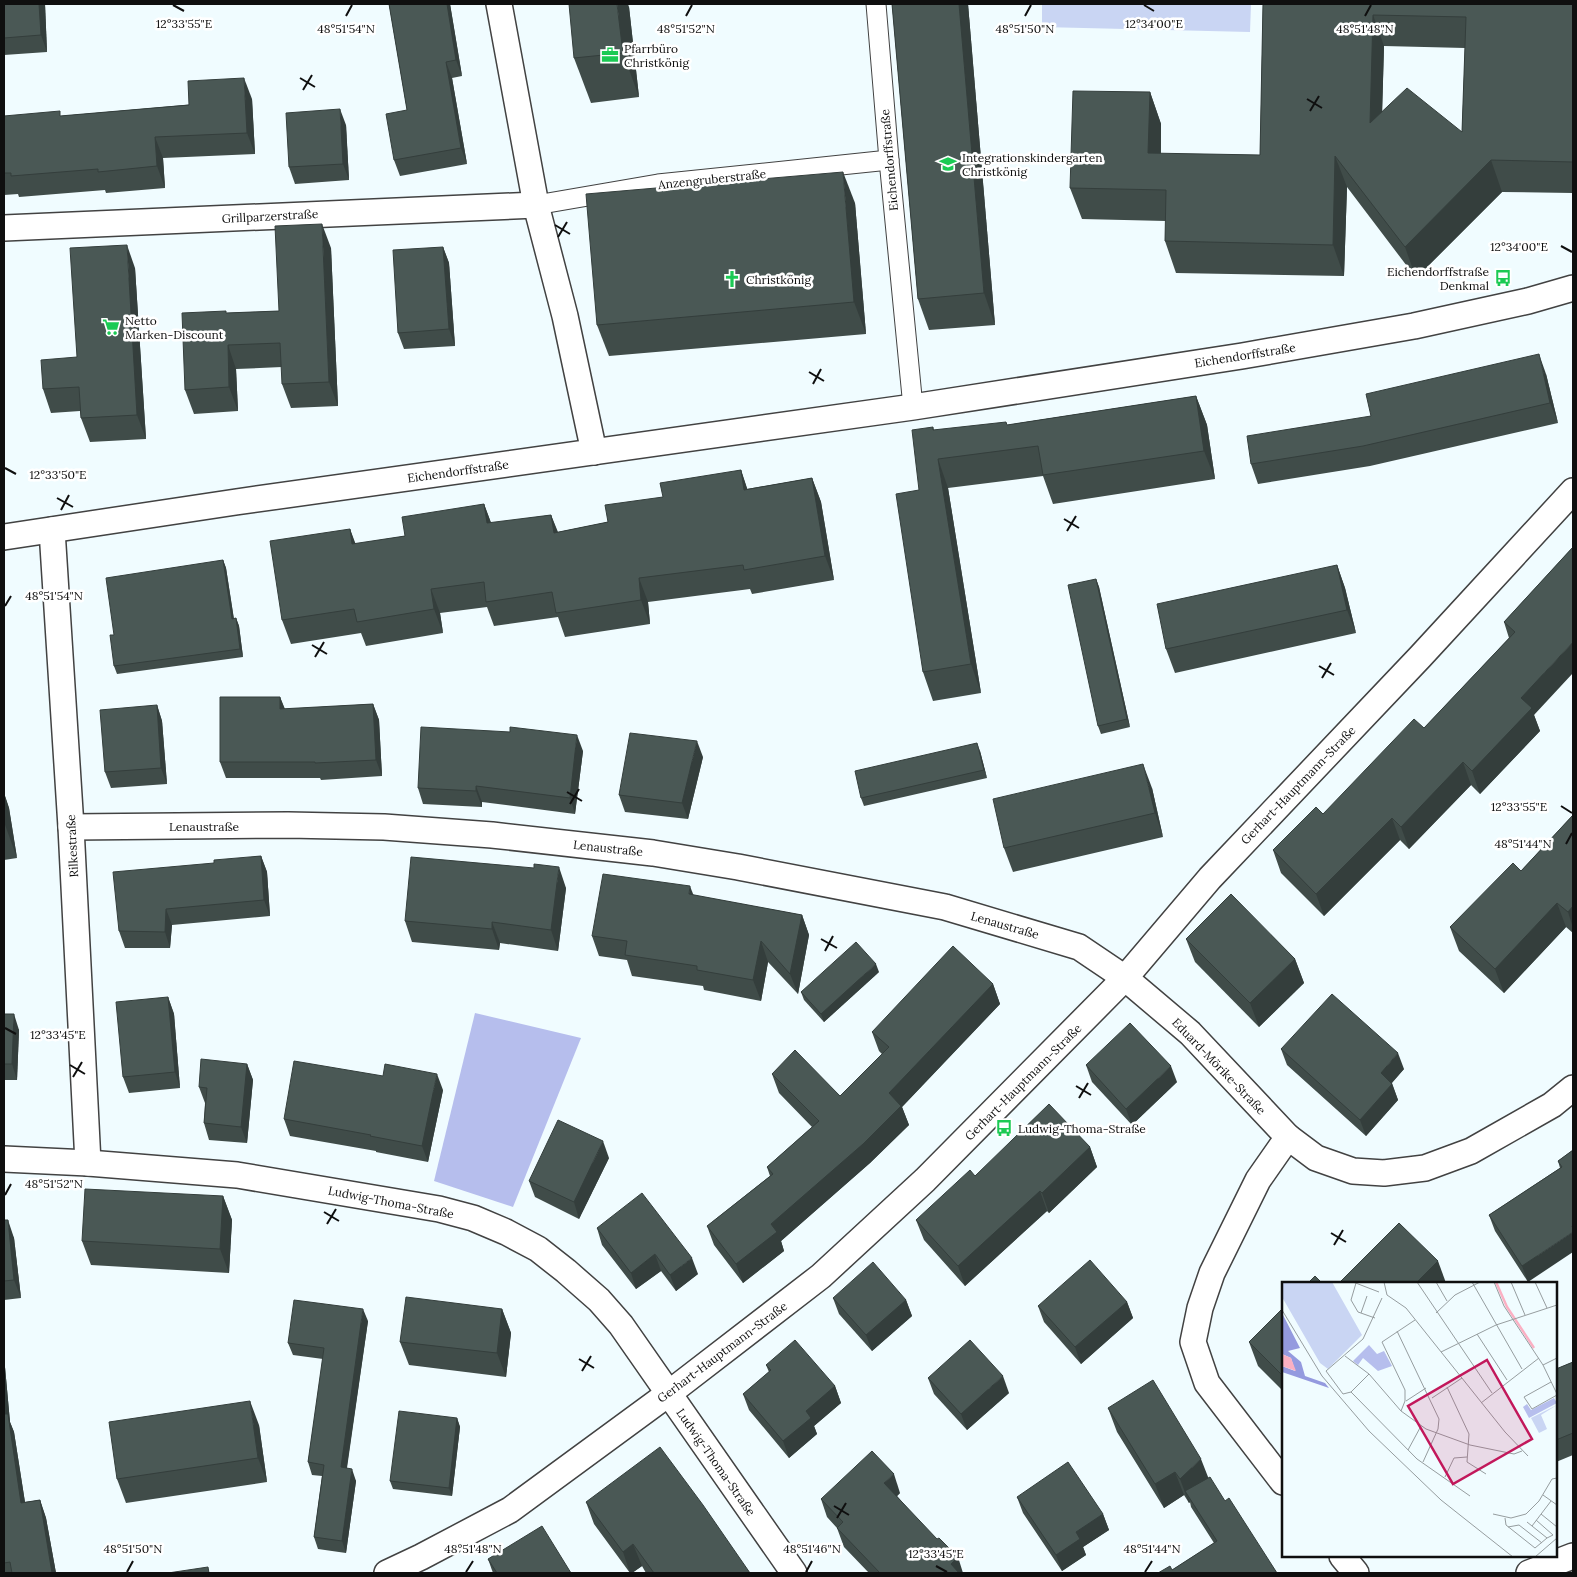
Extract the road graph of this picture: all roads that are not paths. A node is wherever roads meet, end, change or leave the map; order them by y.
1 (499, 4) edge
2 (876, 4) edge
3 (889, 160) junction
4 (536, 205) junction
5 (4, 228) edge
6 (1573, 288) edge
7 (913, 407) junction
8 (594, 452) junction
9 (1573, 491) edge
10 (52, 530) junction
11 (4, 537) edge
12 (71, 827) junction
13 (1126, 978) junction
14 (1573, 1088) edge
15 (1288, 1138) junction
16 (4, 1159) edge
17 (88, 1163) junction
18 (668, 1394) junction
19 (1282, 1481) edge
20 (1573, 1556) edge
21 (1343, 1557) edge
22 (426, 1565) edge
23 (387, 1573) edge
24 (794, 1573) edge
25 (1356, 1573) edge
26 (1529, 1573) edge

1 - 4 street
2 - 3 street, Eichendorffstraße
3 - 4 street, Anzengruberstraße
3 - 7 street, Eichendorffstraße
4 - 5 street, Grillparzerstraße
4 - 8 street
6 - 7 street, Eichendorffstraße
7 - 8 street, Eichendorffstraße
8 - 10 street, Eichendorffstraße
9 - 13 street, Gerhart-Hauptmann-Straße
10 - 11 street, Eichendorffstraße
10 - 12 street, Rilkestraße
12 - 13 street, Lenaustraße
12 - 17 street, Rilkestraße
13 - 15 street, Eduard-Mörike-Straße
13 - 18 street, Gerhart-Hauptmann-Straße
14 - 15 street, Eduard-Mörike-Straße
15 - 19 street
16 - 17 street, Ludwig-Thoma-Straße
17 - 18 street, Ludwig-Thoma-Straße
18 - 22 street, Gerhart-Hauptmann-Straße
18 - 24 street, Ludwig-Thoma-Straße
20 - 26 street
21 - 25 street
22 - 23 street, Gerhart-Hauptmann-Straße

